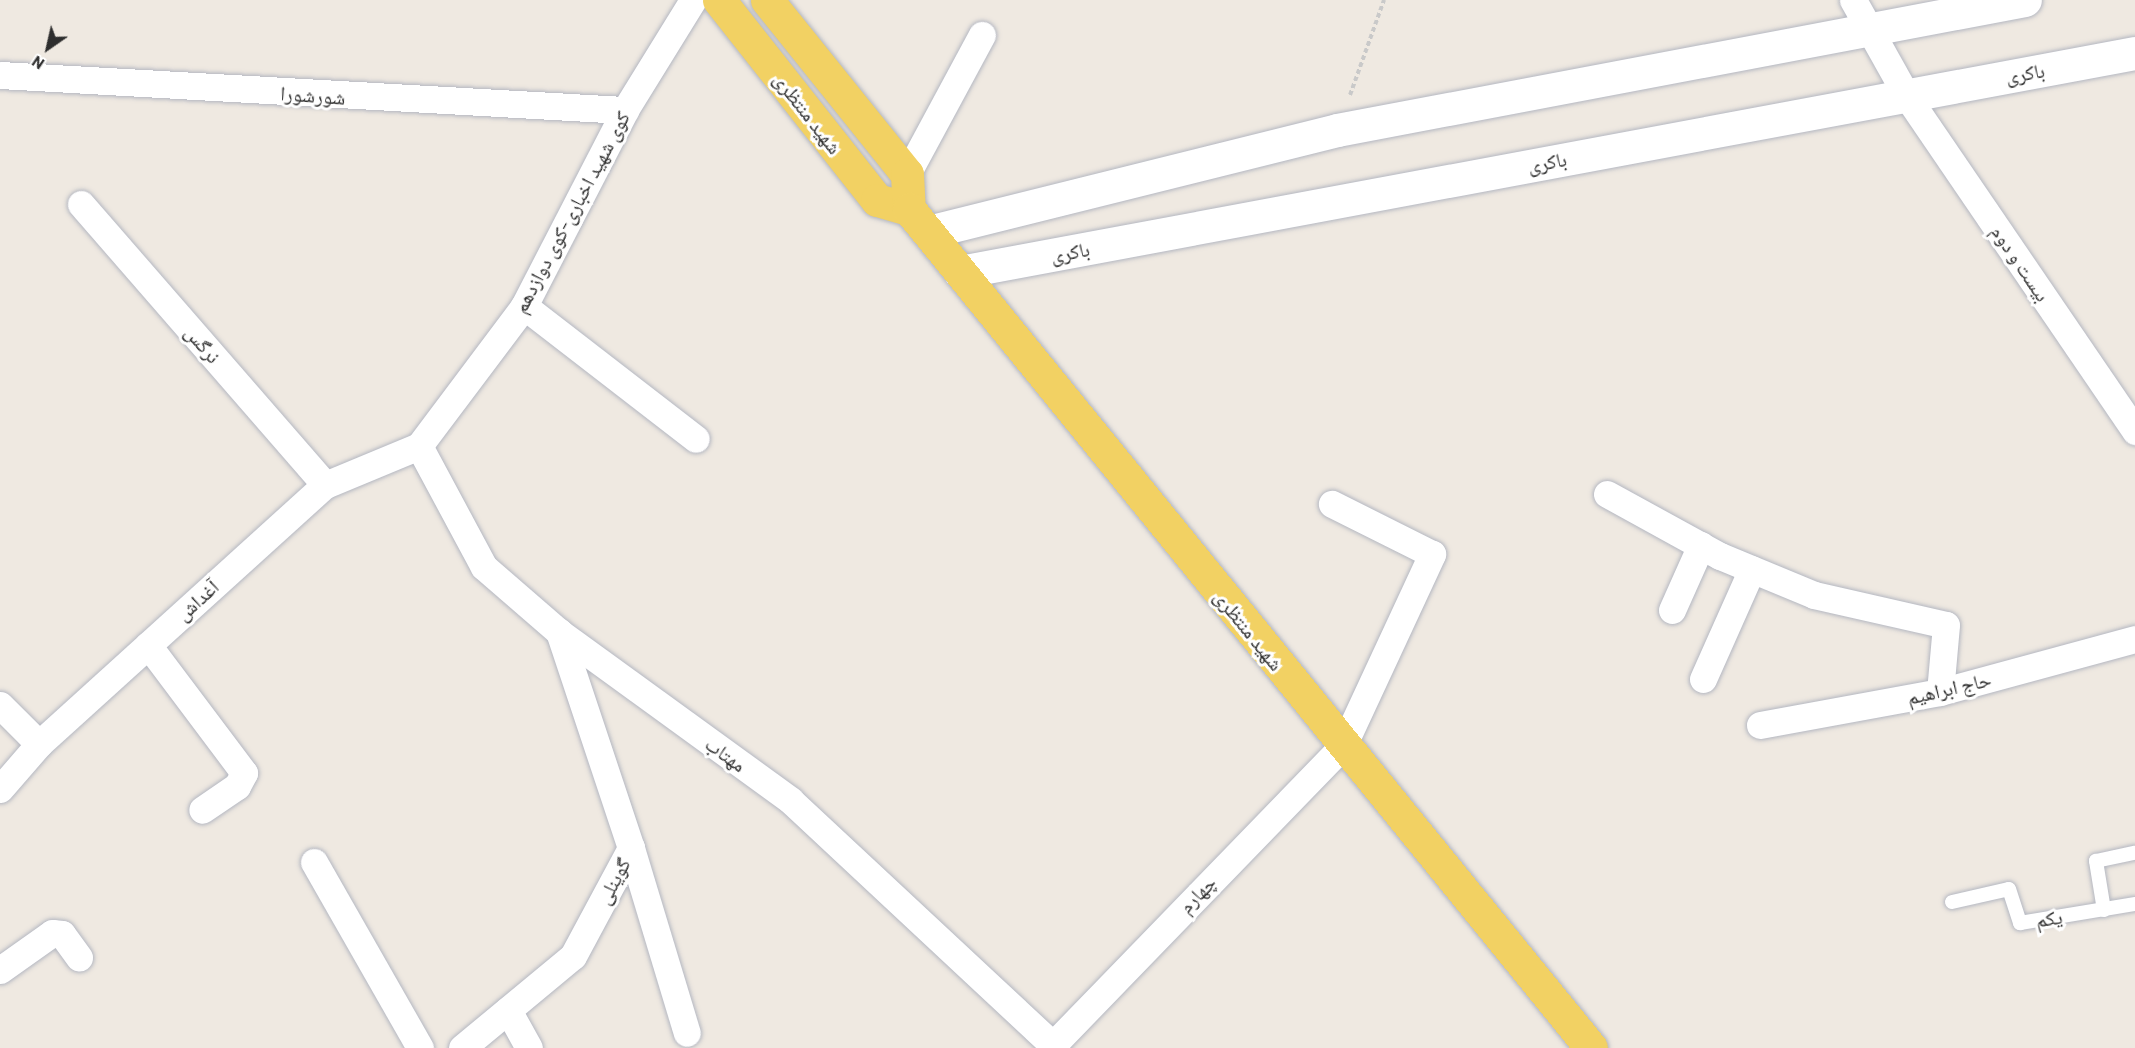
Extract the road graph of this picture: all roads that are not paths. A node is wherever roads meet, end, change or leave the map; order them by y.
1 (693, 0) edge
2 (719, 0) edge
3 (767, 0) edge
4 (1853, 0) edge
5 (2025, 0) edge
6 (1871, 28) junction
7 (982, 35) dead end
8 (2135, 53) edge
9 (0, 75) edge
10 (1906, 95) junction
11 (626, 110) junction
12 (907, 174) junction
13 (81, 204) dead end
14 (918, 221) junction
15 (960, 272) junction
16 (524, 306) junction
17 (2135, 431) edge
18 (696, 438) dead end
19 (419, 446) junction
20 (325, 485) junction
21 (1607, 494) dead end
22 (1332, 504) dead end
23 (1701, 545) junction
24 (1752, 569) junction
25 (1672, 610) dead end
26 (559, 632) junction
27 (2135, 639) edge
28 (148, 645) junction
29 (1703, 679) dead end
30 (1940, 692) junction
31 (0, 705) edge
32 (1760, 725) dead end
33 (39, 744) junction
34 (1342, 746) junction
35 (0, 789) edge
36 (202, 810) dead end
37 (631, 848) junction
38 (2135, 852) edge
39 (314, 862) dead end
40 (1952, 902) dead end
41 (2135, 904) edge
42 (2104, 910) junction
43 (79, 957) dead end
44 (0, 970) edge
45 (508, 1010) junction
46 (687, 1033) dead end
47 (1052, 1046) edge
48 (420, 1048) edge
49 (462, 1048) edge
50 (529, 1048) edge
51 (1591, 1048) edge

1 - 11 street, کوی شهید اخباری-کوی دوازدهم
2 - 14 main road, شهید منتظری
3 - 12 main road, شهید منتظری
4 - 6 street, بیست و دوم
5 - 6 main road
6 - 10 street, بیست و دوم
6 - 14 main road
7 - 12 street
8 - 10 main road, باکری
9 - 11 street, شورشورا
10 - 15 main road, باکری
10 - 17 street, بیست و دوم
11 - 16 street, کوی شهید اخباری-کوی دوازدهم
12 - 14 main road
13 - 20 street, نرگس
14 - 15 main road, شهید منتظری
15 - 34 main road, شهید منتظری
16 - 18 street
16 - 19 street, کوی شهید اخباری-کوی دوازدهم
19 - 20 street, آغداش
19 - 26 street, مهتاب
20 - 28 street, آغداش
21 - 23 street
22 - 34 street, چهارم
23 - 24 street
23 - 25 street
24 - 29 street
24 - 30 street
26 - 37 street, گوینلی
26 - 47 street, مهتاب
27 - 30 street, حاج ابراهیم
28 - 33 street, آغداش
28 - 36 street
30 - 32 street, حاج ابراهیم
31 - 33 street
33 - 35 street, آغداش
34 - 47 street, چهارم
34 - 51 main road, شهید منتظری
37 - 45 street, گوینلی
37 - 46 street
38 - 42 lane
39 - 48 street
40 - 42 lane, یکم
41 - 42 lane, یکم
43 - 44 street
45 - 49 street, گوینلی
45 - 50 street

